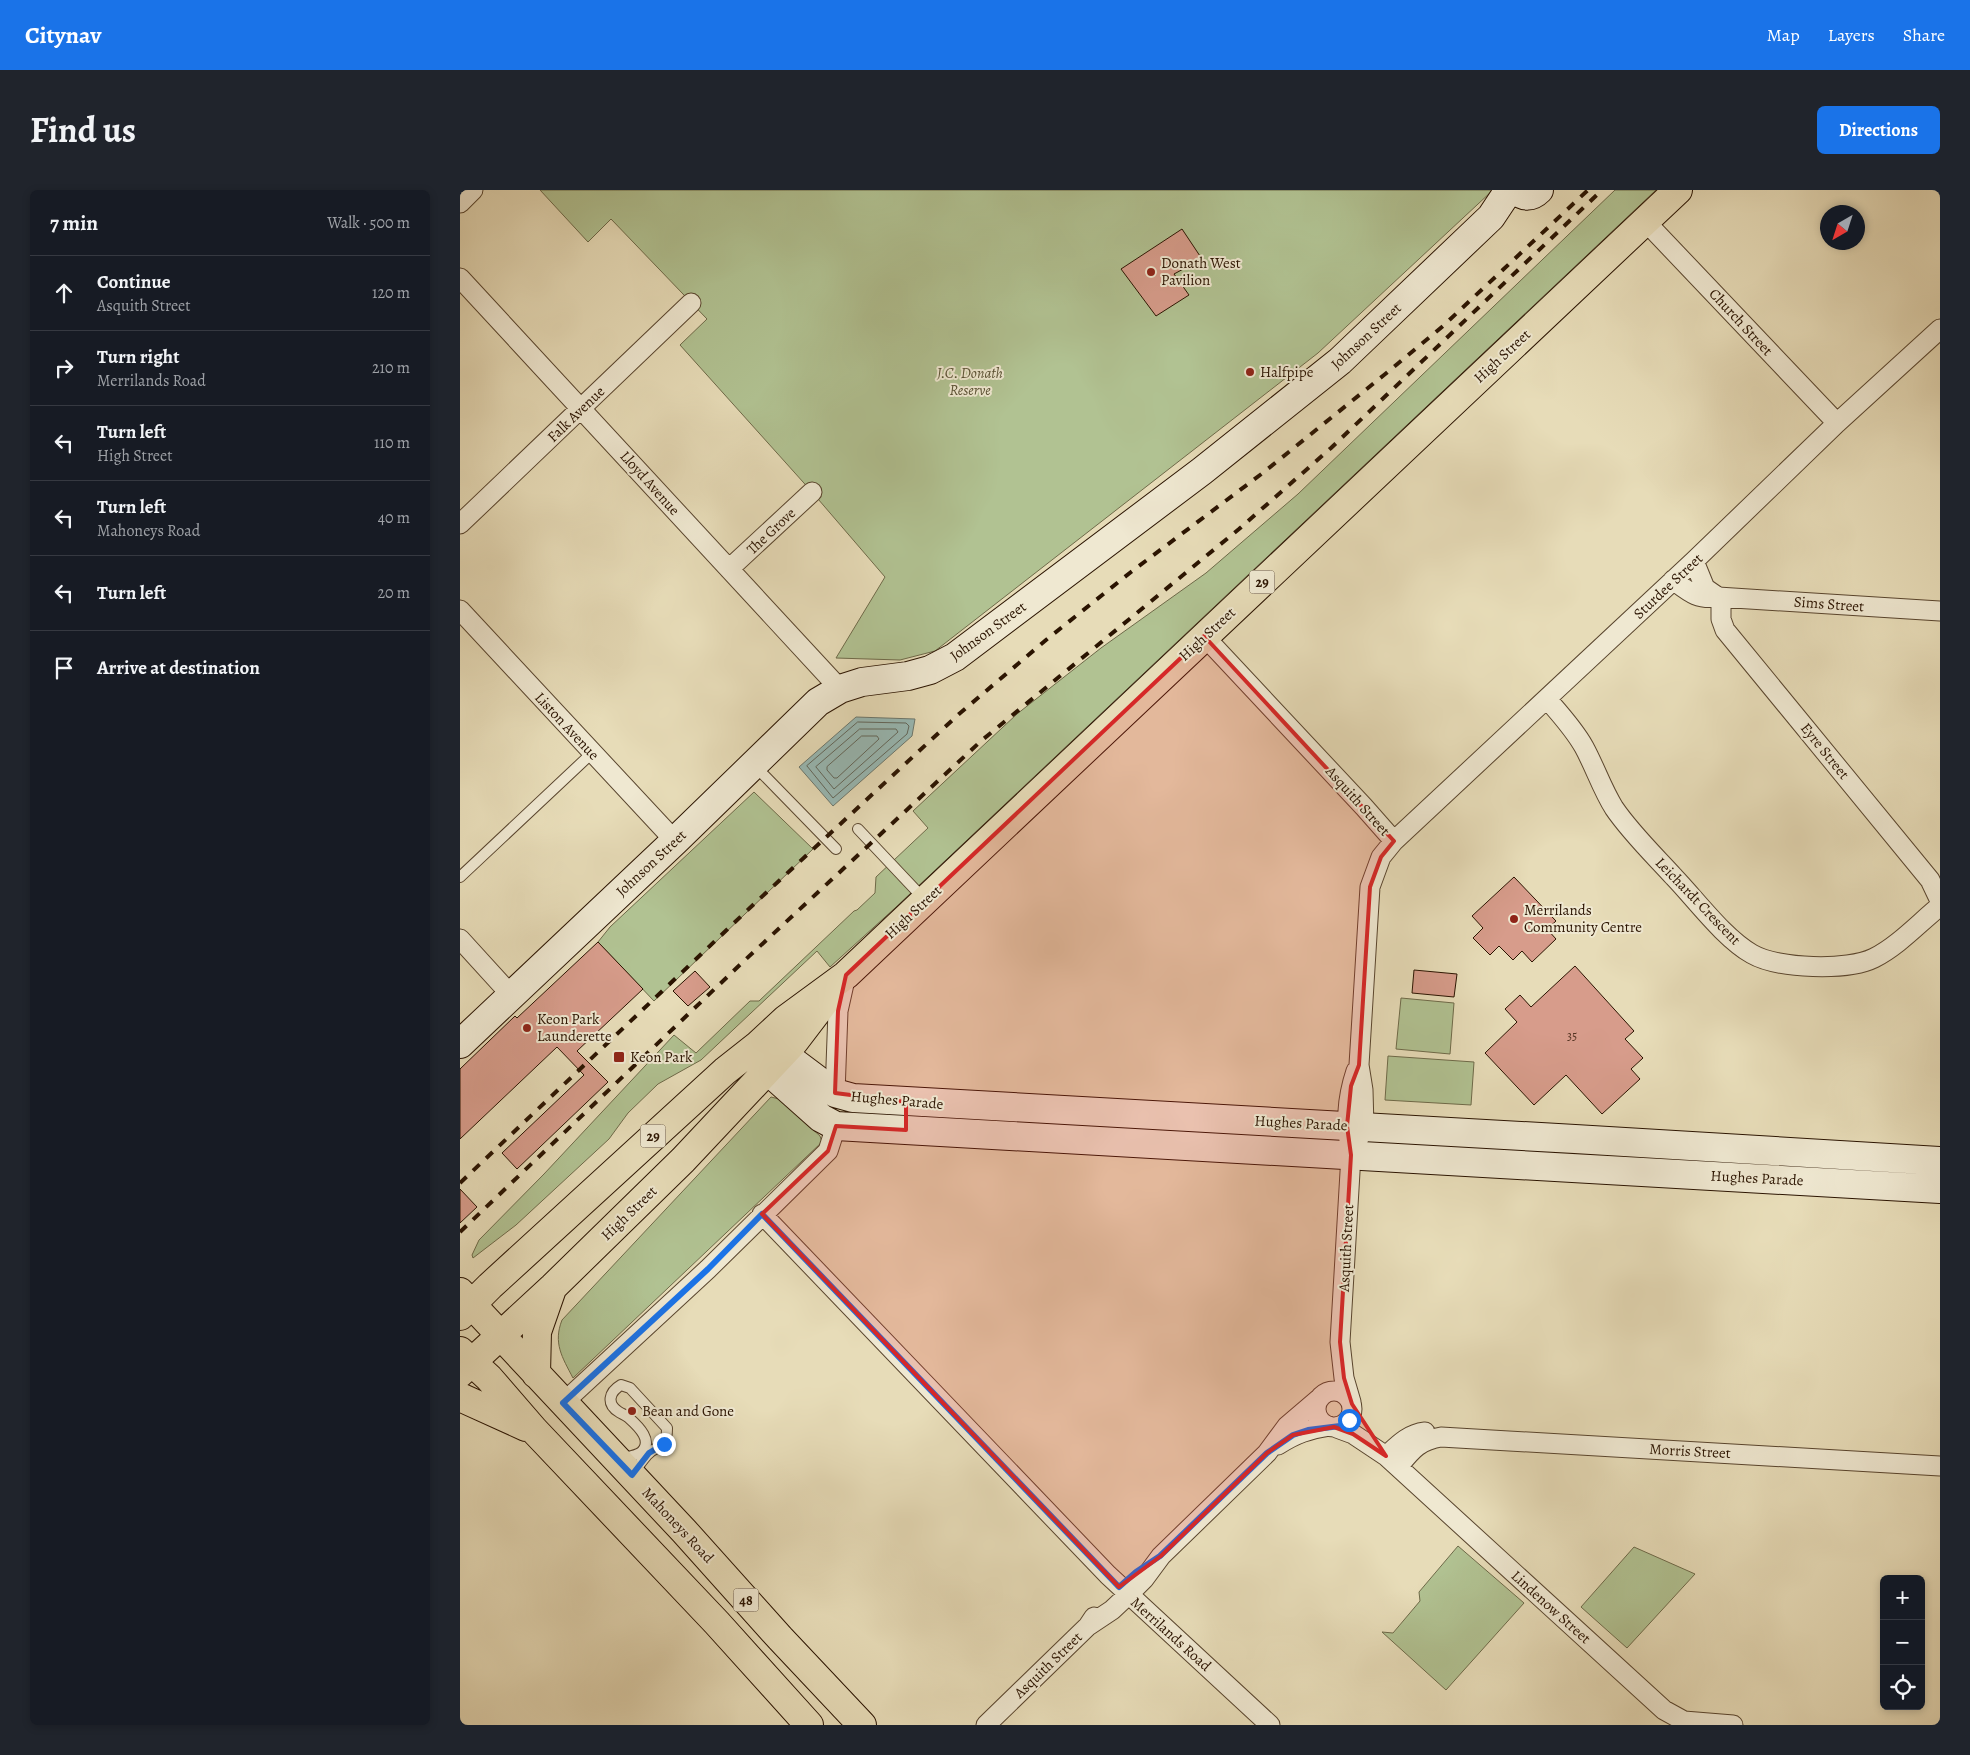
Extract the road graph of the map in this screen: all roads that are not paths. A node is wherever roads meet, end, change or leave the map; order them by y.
1 (473, 190) edge
2 (1678, 190) edge
3 (1523, 192) edge
4 (460, 203) edge
5 (1645, 221) junction
6 (460, 278) edge
7 (692, 303) dead end
8 (1940, 329) edge
9 (582, 409) junction
10 (1837, 423) junction
11 (812, 492) dead end
12 (460, 524) edge
13 (1694, 561) junction
14 (729, 569) junction
15 (1673, 580) junction
16 (1719, 597) junction
17 (460, 610) edge
18 (1940, 611) edge
19 (1204, 636) junction
20 (840, 689) junction
21 (1547, 699) junction
22 (592, 753) junction
23 (754, 765) junction
24 (858, 829) dead end
25 (675, 841) junction
26 (1394, 841) junction
27 (836, 849) dead end
28 (460, 877) edge
29 (925, 901) junction
30 (1940, 902) edge
31 (1940, 906) edge
32 (460, 939) edge
33 (846, 975) junction
34 (512, 996) junction
35 (460, 1044) edge
36 (770, 1056) junction
37 (835, 1093) junction
38 (906, 1102) junction
39 (836, 1126) junction
40 (1355, 1126) junction
41 (906, 1130) junction
42 (1575, 1139) junction
43 (1351, 1155) junction
44 (1940, 1161) edge
45 (1574, 1168) junction
46 (1940, 1189) edge
47 (762, 1214) junction
48 (553, 1287) junction
49 (464, 1304) edge
50 (500, 1334) junction
51 (1340, 1342) junction
52 (464, 1362) edge
53 (536, 1374) junction
54 (1322, 1396) junction
55 (460, 1397) edge
56 (563, 1403) junction
57 (1351, 1403) junction
58 (1332, 1427) junction
59 (534, 1430) junction
60 (1267, 1453) junction
61 (1392, 1461) junction
62 (1940, 1466) edge
63 (625, 1468) junction
64 (581, 1482) junction
65 (1124, 1591) junction
66 (1660, 1718) edge
67 (809, 1725) edge
68 (862, 1725) edge
69 (986, 1725) edge
70 (1270, 1725) edge
71 (1733, 1725) edge

1 - 4 street
2 - 5 main road, High Street / 29
3 - 20 street, Johnson Street
5 - 10 street, Church Street
5 - 19 main road, High Street / 29
6 - 9 street, Lloyd Avenue
7 - 9 street, Falk Avenue
8 - 10 street, Sturdee Street
9 - 12 street, Falk Avenue
9 - 14 street, Lloyd Avenue
10 - 13 street, Sturdee Street
11 - 14 street, The Grove
13 - 15 street, Sturdee Street
13 - 16 street
14 - 20 street, Lloyd Avenue
15 - 16 street, Sims Street
15 - 21 street, Sturdee Street
16 - 18 street, Sims Street
16 - 30 street, Eyre Street
17 - 22 street, Liston Avenue
19 - 26 street, Asquith Street
19 - 29 main road, High Street / 29
20 - 23 street, Johnson Street
21 - 26 street, Sturdee Street
21 - 31 street, Leichardt Crescent
22 - 25 street, Liston Avenue
22 - 28 lane
23 - 25 street, Johnson Street
23 - 27 lane
24 - 29 lane
25 - 34 street, Johnson Street
26 - 40 street, Asquith Street
29 - 33 main road, High Street / 29
32 - 34 street
33 - 36 main road, High Street / 29
33 - 37 street
34 - 35 street, Johnson Street
36 - 37 street, Hughes Parade
36 - 39 street, Hughes Parade
36 - 48 main road, High Street / 29
36 - 49 main road, High Street / 29
37 - 38 street, Hughes Parade
38 - 40 street, Hughes Parade
38 - 41 street
39 - 41 street, Hughes Parade
39 - 47 street
40 - 42 street, Hughes Parade
40 - 43 street, Asquith Street
41 - 43 street, Hughes Parade
42 - 44 street, Hughes Parade
42 - 45 street
43 - 45 street, Hughes Parade
43 - 51 street, Asquith Street
45 - 46 street, Hughes Parade
47 - 56 street
47 - 65 street, Merrilands Road
48 - 50 main road, High Street / 29
48 - 53 main road
49 - 50 main road, Mahoneys Road / 48
50 - 52 main road, High Street / 29
50 - 53 main road, Mahoneys Road / 48
51 - 54 street, Asquith Street
51 - 57 street, Asquith Street
52 - 59 main road, 48
53 - 56 main road, Mahoneys Road / 48
54 - 57 street
54 - 58 street
54 - 60 street, Asquith Street
55 - 59 main road
56 - 63 main road, Mahoneys Road / 48
57 - 58 street
57 - 61 street, Lindenow Street
58 - 60 street, Asquith Street
58 - 61 street, Lindenow Street
59 - 64 main road, 48
60 - 65 street, Asquith Street
61 - 62 street, Morris Street
61 - 66 street, Lindenow Street
63 - 63 lane
63 - 64 main road
63 - 68 main road, Mahoneys Road / 48
64 - 67 main road, 48
65 - 69 street, Asquith Street
65 - 70 street, Merrilands Road
66 - 71 street, Lindenow Street

